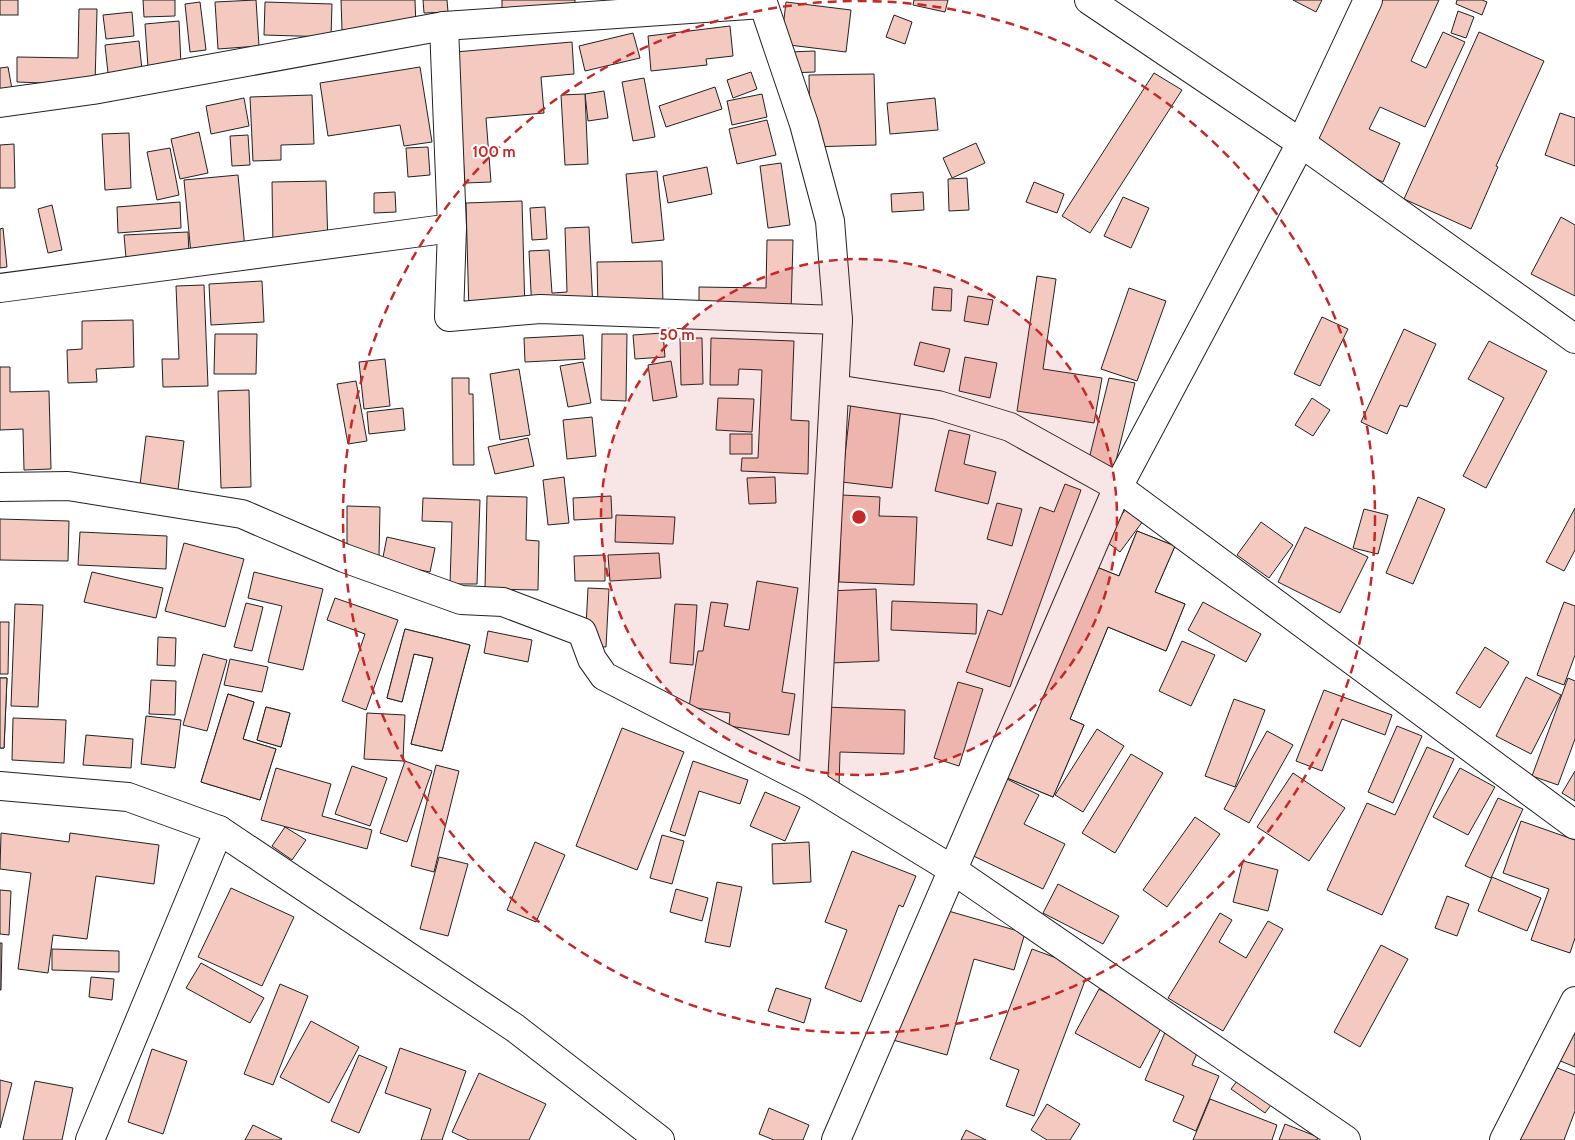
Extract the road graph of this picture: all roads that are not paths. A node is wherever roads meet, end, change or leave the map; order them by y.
1 (1089, 0) edge
2 (1368, 0) edge
3 (762, 2) edge
4 (444, 26) junction
5 (0, 104) edge
6 (1301, 143) junction
7 (452, 228) junction
8 (0, 288) edge
9 (838, 320) junction
10 (1575, 338) edge
11 (835, 388) junction
12 (0, 487) edge
13 (1118, 487) junction
14 (814, 784) junction
15 (0, 786) edge
16 (1575, 825) edge
17 (219, 830) junction
18 (953, 870) junction
19 (1575, 1001) edge
20 (90, 1140) edge
21 (660, 1140) edge
22 (836, 1140) edge
23 (1346, 1140) edge
24 (1504, 1140) edge

1 - 6 street
2 - 6 street
3 - 4 street
3 - 9 street
4 - 5 street
4 - 7 street
6 - 10 street
6 - 13 street
7 - 8 street
7 - 9 street
9 - 11 street
11 - 13 street
11 - 14 street
12 - 14 street
13 - 16 street
13 - 18 street
14 - 18 street
15 - 17 street
17 - 20 street
17 - 21 street
18 - 22 street
18 - 23 street
19 - 24 street

